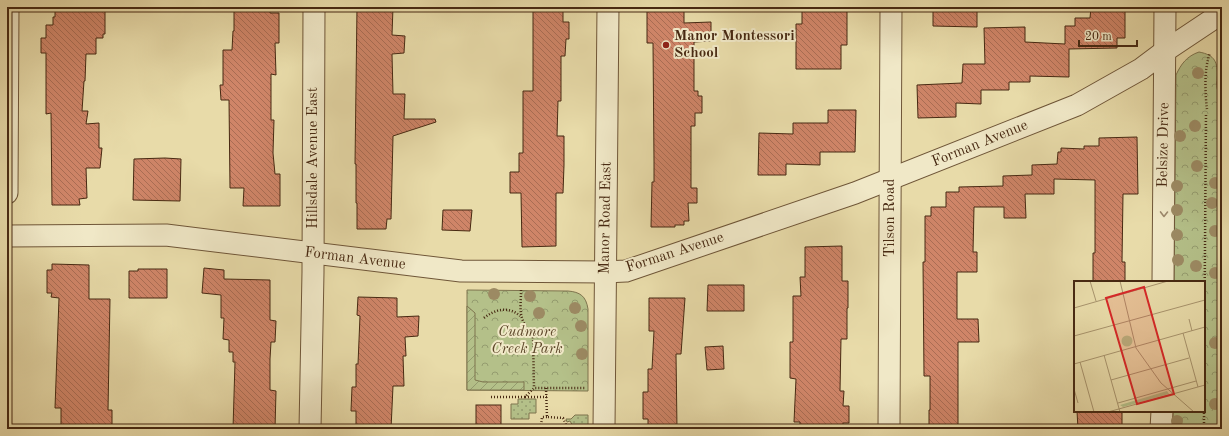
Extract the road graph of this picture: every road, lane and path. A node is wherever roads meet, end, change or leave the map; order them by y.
1 (8, 7) edge
2 (314, 7) edge
3 (608, 7) edge
4 (890, 7) edge
5 (1165, 7) edge
6 (1222, 13) edge
7 (1165, 51) junction
8 (1210, 53) dead end
9 (1207, 108) dead end
10 (1206, 113) dead end
11 (890, 180) junction
12 (7, 193) edge
13 (7, 236) edge
14 (312, 253) junction
15 (605, 272) junction
16 (1163, 281) edge
17 (1205, 281) edge
18 (521, 288) dead end
19 (520, 316) junction
20 (484, 318) dead end
21 (534, 388) junction
22 (546, 388) junction
23 (590, 388) dead end
24 (491, 397) dead end
25 (525, 397) junction
26 (547, 397) junction
27 (1162, 412) edge
28 (1204, 412) edge
29 (547, 417) junction
30 (541, 425) dead end
31 (310, 429) edge
32 (568, 429) edge
33 (604, 429) edge
34 (889, 429) edge
35 (1161, 429) edge
36 (1204, 429) edge

1 - 12 street
2 - 14 street, Hillsdale Avenue East
3 - 15 street, Manor Road East
4 - 11 street, Tilson Road
5 - 7 street, Belsize Drive
6 - 7 street, Forman Avenue
7 - 11 street, Forman Avenue
7 -> 16 street, Belsize Drive
8 - 9 path
10 - 17 path
11 - 15 street, Forman Avenue
11 - 34 street, Tilson Road
13 - 14 street, Forman Avenue
14 - 15 street, Forman Avenue
14 - 31 street, Hillsdale Avenue East
15 - 33 street, Manor Road East
18 - 19 path
19 - 20 path
19 - 21 path
21 - 22 path
21 - 25 path
22 - 23 path
22 - 26 path
24 - 25 path
25 - 26 path
26 - 29 path
27 - 35 street
28 - 36 path
29 - 30 path
29 - 32 path

